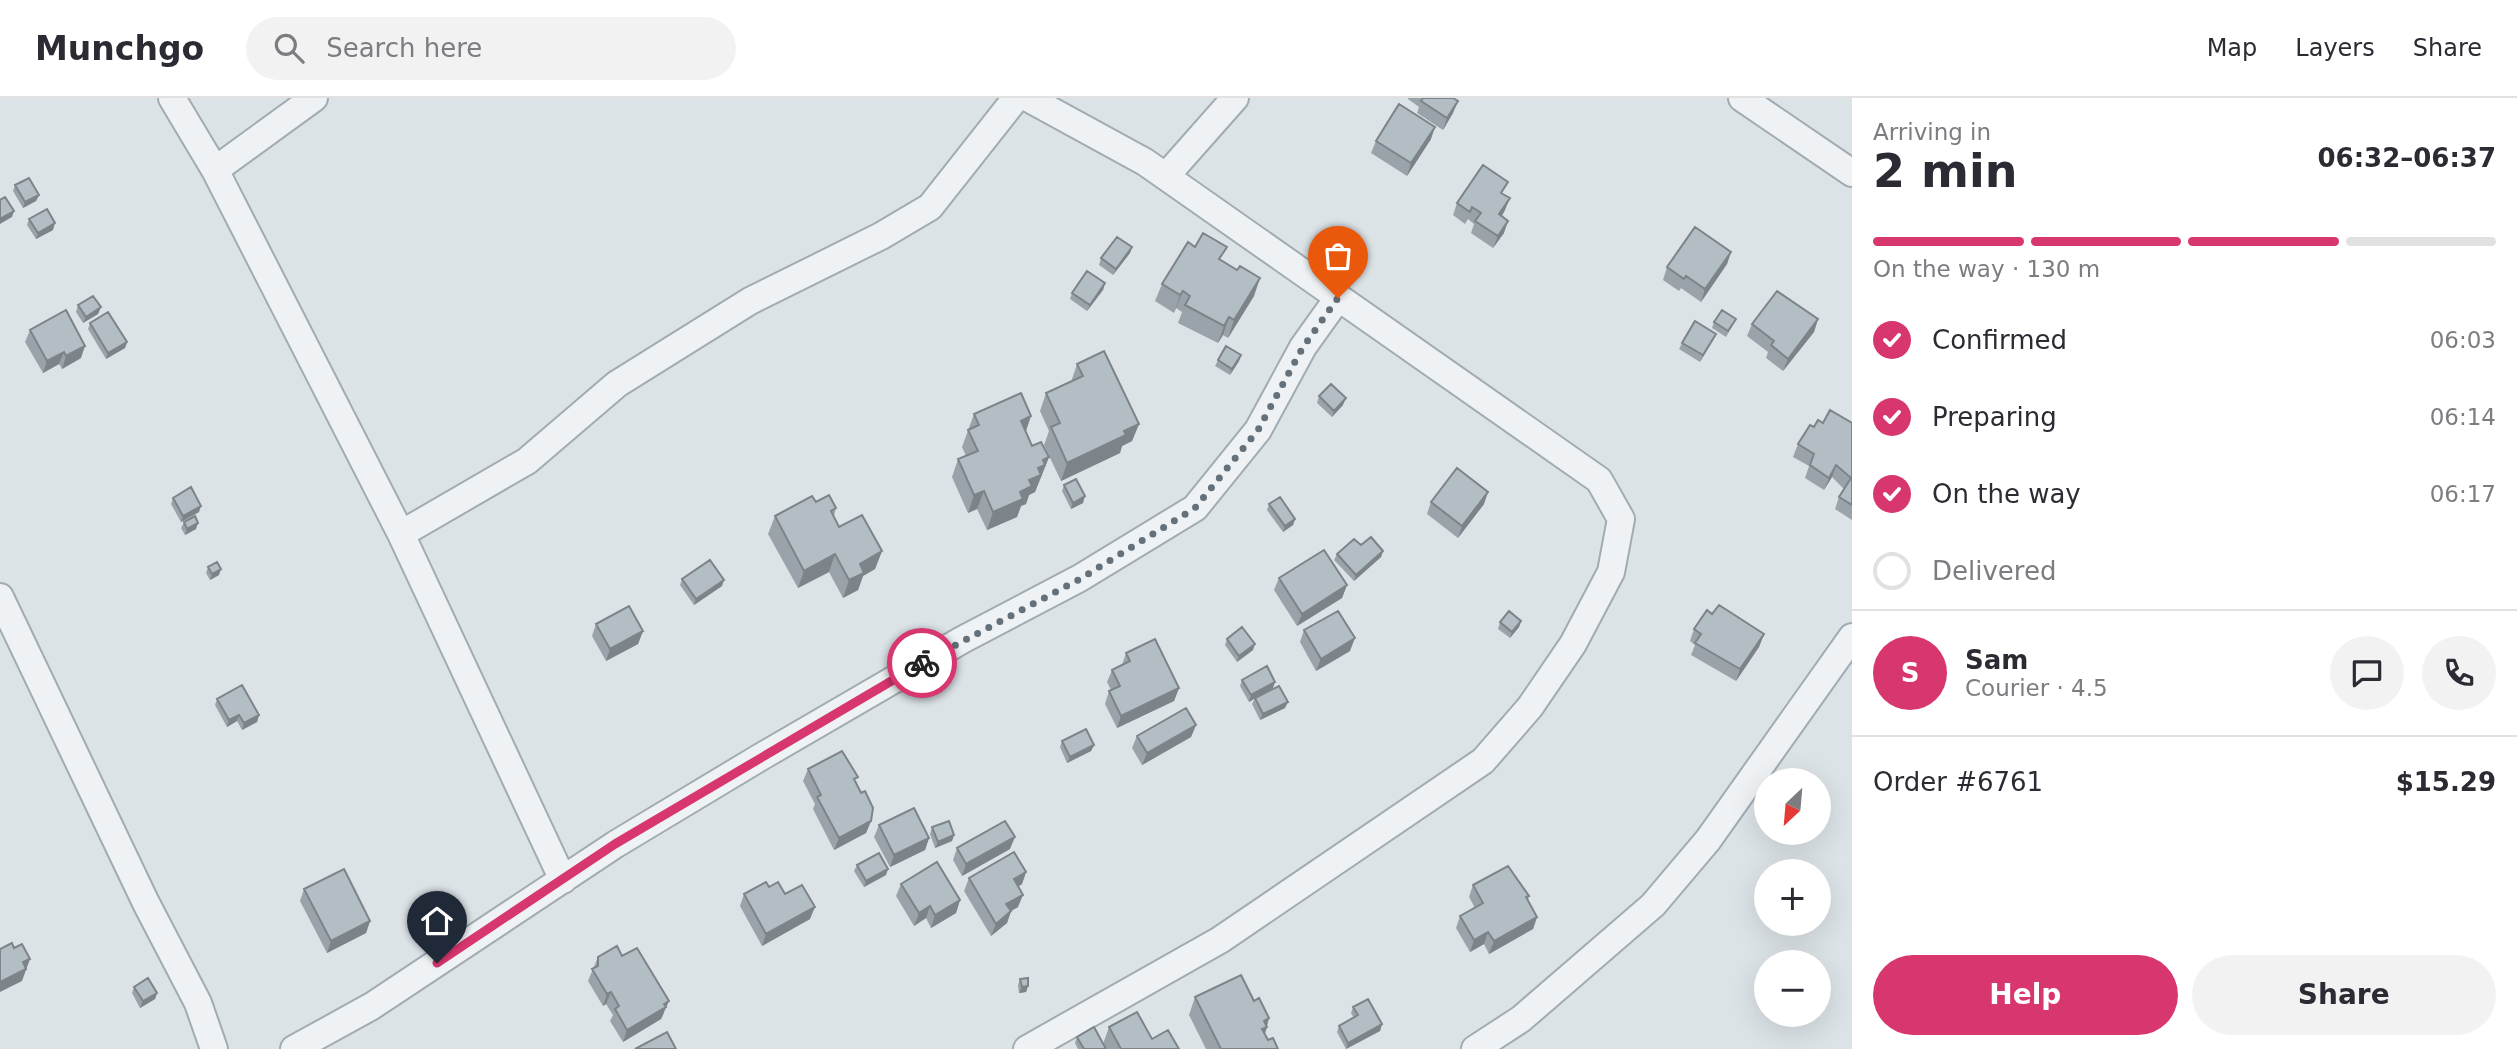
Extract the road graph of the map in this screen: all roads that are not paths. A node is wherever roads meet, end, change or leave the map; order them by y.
1 (172, 98) edge
2 (314, 98) edge
3 (1016, 98) edge
4 (1028, 98) edge
5 (1235, 98) edge
6 (1742, 98) edge
7 (215, 170) junction
8 (1852, 173) edge
9 (1166, 176) junction
10 (1338, 298) junction
11 (401, 534) junction
12 (0, 597) edge
13 (1852, 637) edge
14 (563, 880) junction
15 (214, 1049) edge
16 (294, 1049) edge
17 (1027, 1049) edge
18 (1475, 1049) edge

1 - 7 street
2 - 7 street
3 - 11 street
4 - 9 street
5 - 9 street
6 - 8 street
7 - 11 street
9 - 10 street
10 - 14 street
10 - 17 street
11 - 14 street
12 - 15 street
13 - 18 street
14 - 16 street

